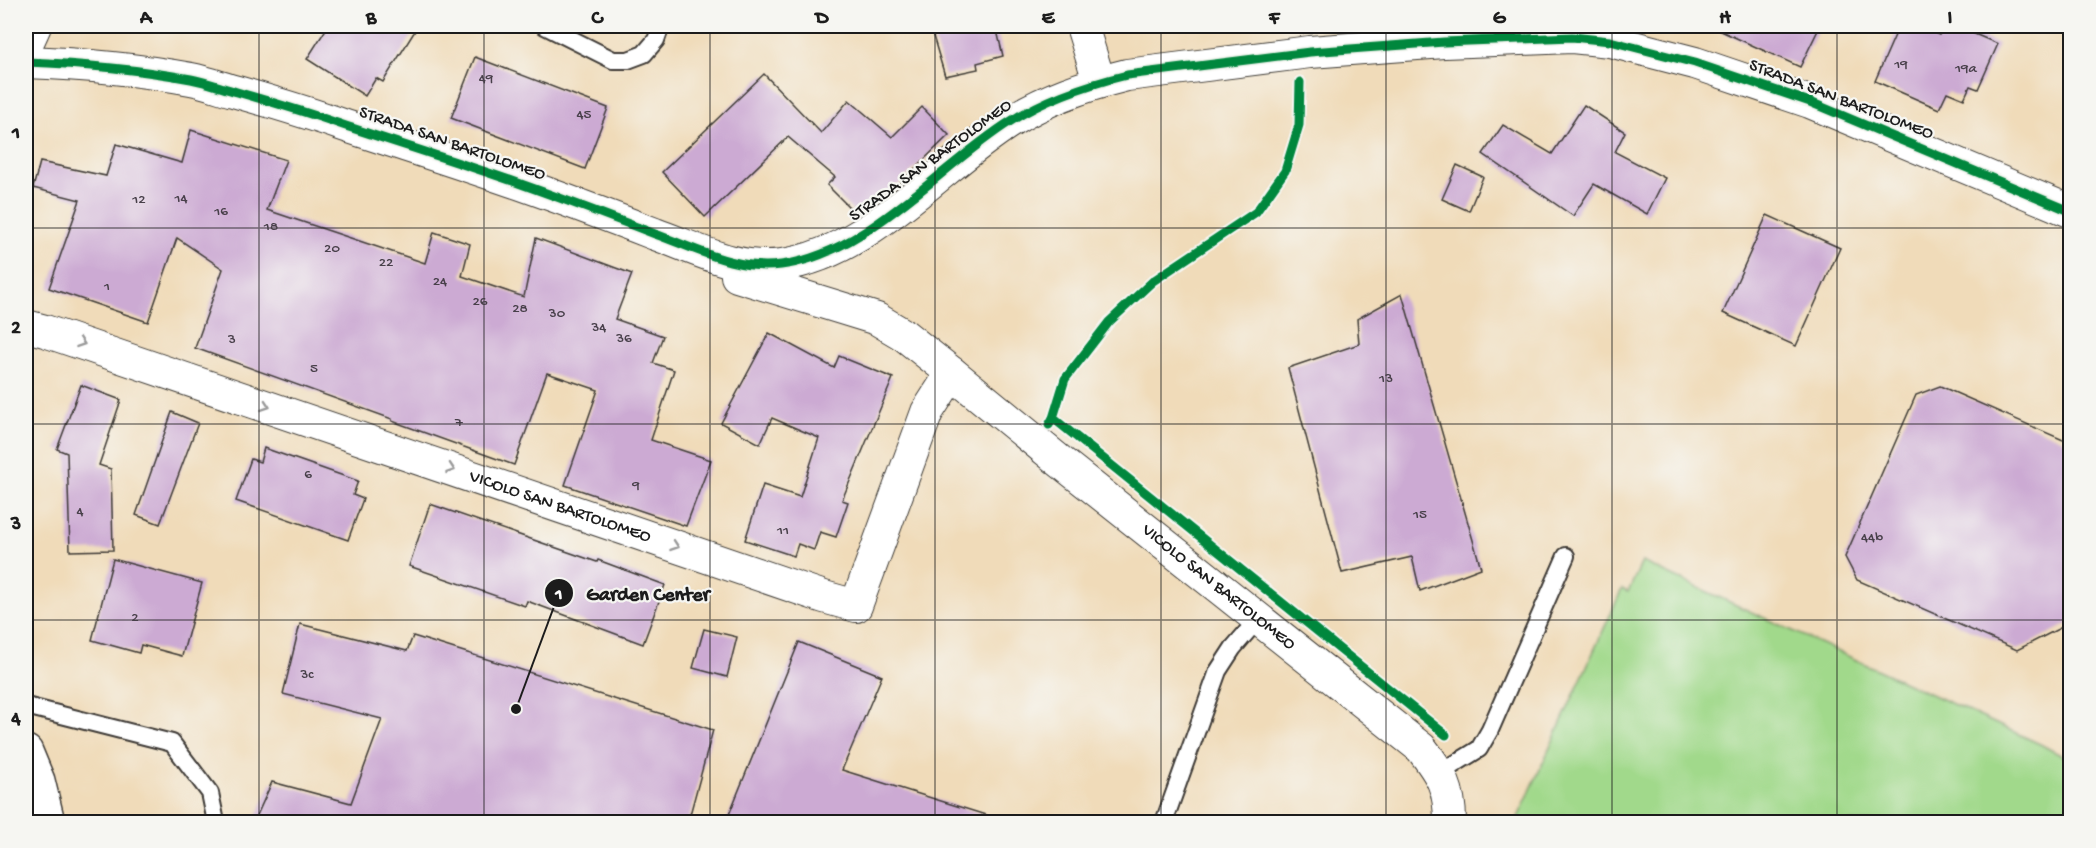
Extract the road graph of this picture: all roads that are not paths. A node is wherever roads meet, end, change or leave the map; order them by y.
1 (35, 26) edge
2 (545, 26) edge
3 (661, 26) edge
4 (1082, 26) edge
5 (1610, 33) edge
6 (26, 46) edge
7 (26, 62) edge
8 (1099, 81) junction
9 (2070, 211) edge
10 (712, 255) junction
11 (26, 326) edge
12 (951, 373) junction
13 (1566, 556) dead end
14 (1258, 619) junction
15 (26, 706) edge
16 (26, 752) edge
17 (1440, 773) junction
18 (48, 822) edge
19 (216, 822) edge
20 (1164, 822) edge
21 (1450, 822) edge

1 - 6 street
2 - 3 lane
4 - 8 street
5 - 8 street, STRADA SAN BARTOLOMEO
5 - 9 street, STRADA SAN BARTOLOMEO
7 - 10 street, STRADA SAN BARTOLOMEO
8 - 10 street, STRADA SAN BARTOLOMEO
10 - 12 street, VICOLO SAN BARTOLOMEO
11 -> 12 street, VICOLO SAN BARTOLOMEO
12 - 14 street, VICOLO SAN BARTOLOMEO
13 - 17 lane
14 - 17 street, VICOLO SAN BARTOLOMEO
14 - 20 lane
15 - 19 lane
16 - 18 street
17 - 21 street, VICOLO SAN BARTOLOMEO

